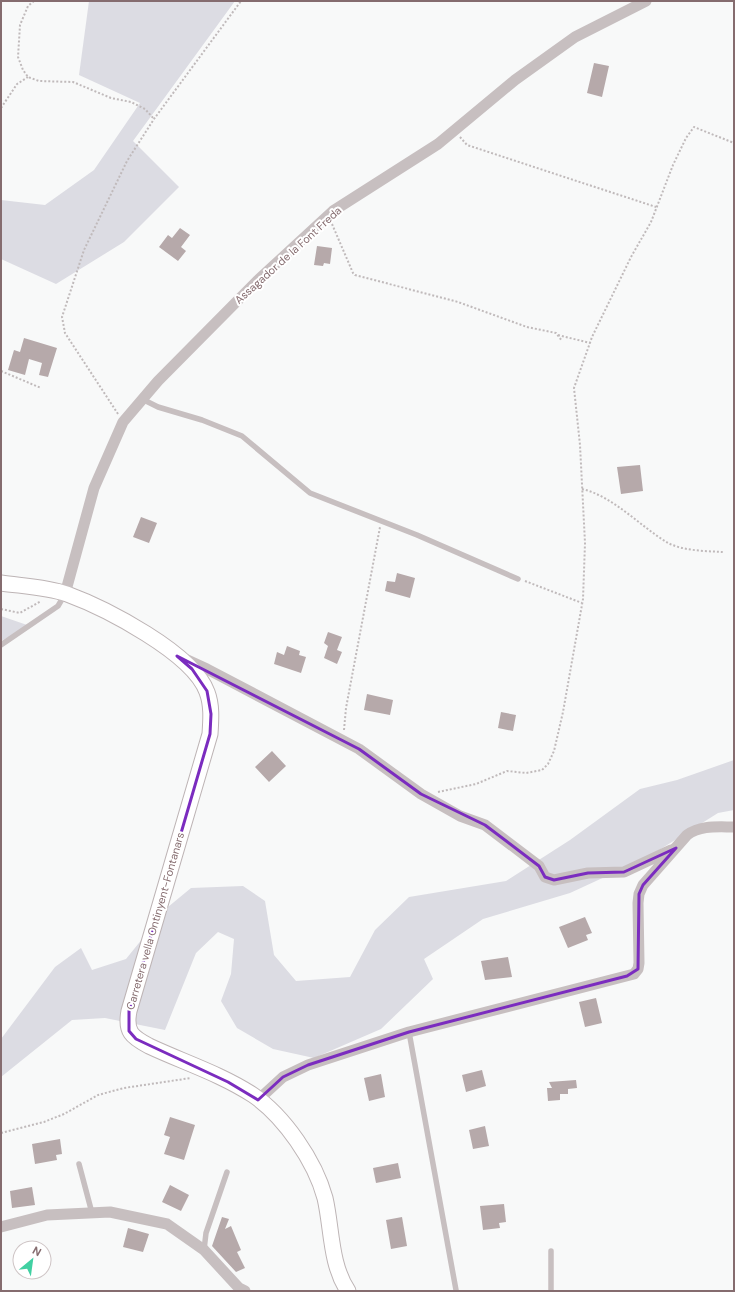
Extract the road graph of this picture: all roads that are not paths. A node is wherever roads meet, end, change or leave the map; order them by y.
1 (646, 1) edge
2 (142, 399) junction
3 (518, 579) road end
4 (1, 582) edge
5 (59, 592) junction
6 (1, 645) edge
7 (177, 656) junction
8 (734, 827) edge
9 (676, 848) junction
10 (409, 1032) junction
11 (258, 1100) junction
12 (79, 1164) dead end
13 (227, 1172) dead end
14 (92, 1213) junction
15 (1, 1227) edge
16 (204, 1250) junction
17 (551, 1251) dead end
18 (456, 1290) edge
19 (245, 1291) edge
20 (348, 1291) edge
21 (551, 1291) edge

1 - 2 street, Assagador de la Font Freda
2 - 3 lane
2 - 5 street, Assagador de la Font Freda
4 - 5 street, Carretera vella Ontinyent-Fontanars
5 - 6 lane
5 - 7 street, Carretera vella Ontinyent-Fontanars
7 - 9 street
7 - 11 street, Carretera vella Ontinyent-Fontanars
8 - 9 street
9 - 10 street
10 - 11 street
10 - 18 lane
11 - 20 street, Carretera vella Ontinyent-Fontanars
12 - 14 lane
13 - 16 lane
14 - 15 street
14 - 16 street
16 - 19 street
17 - 21 lane

